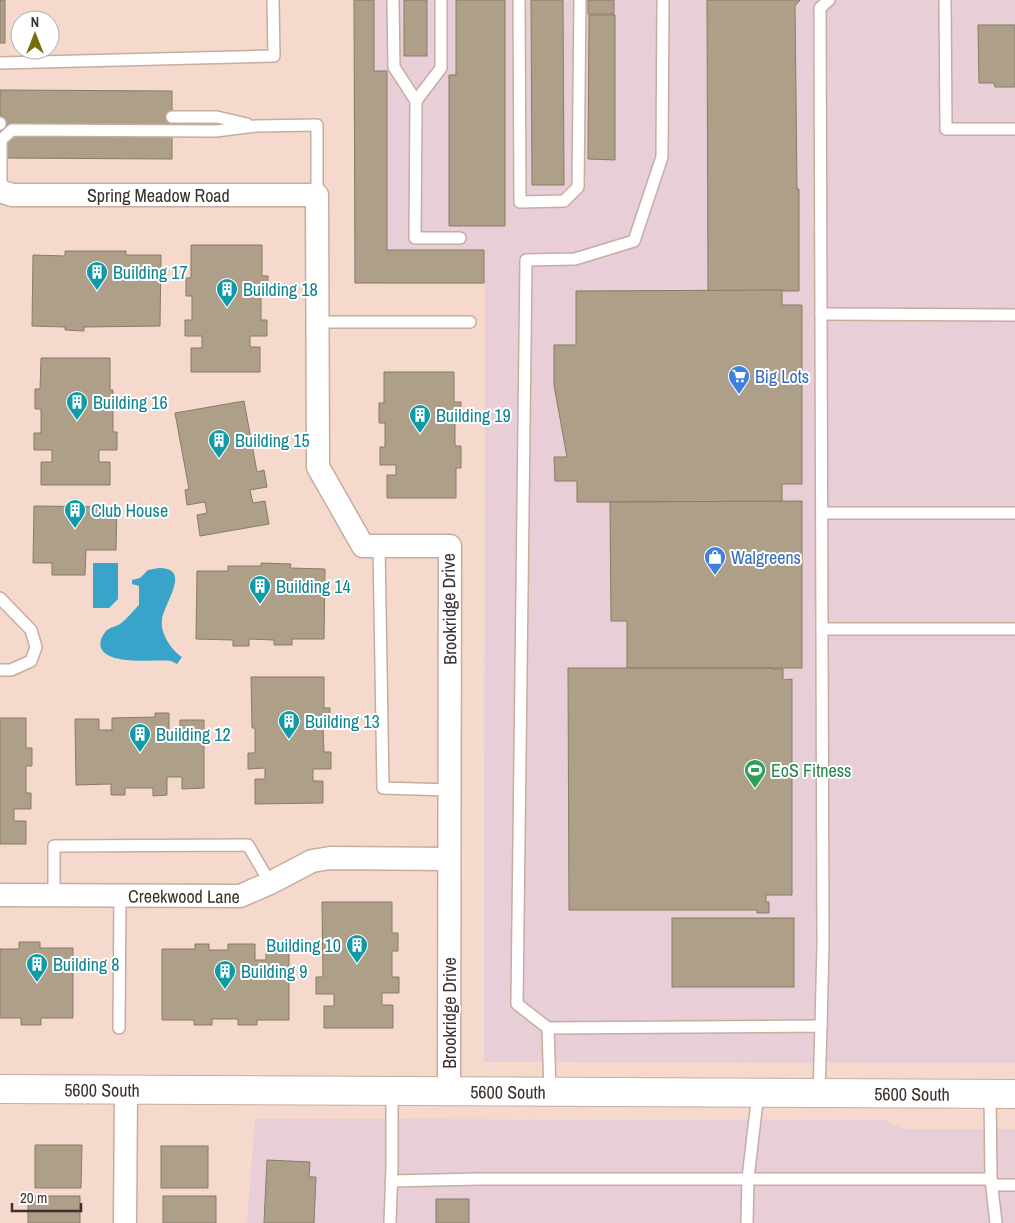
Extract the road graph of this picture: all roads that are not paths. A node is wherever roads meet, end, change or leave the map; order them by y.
1 (273, 0) edge
2 (393, 0) edge
3 (441, 0) edge
4 (519, 0) edge
5 (580, 0) edge
6 (663, 0) edge
7 (829, 0) edge
8 (945, 0) edge
9 (0, 63) edge
10 (416, 101) junction
11 (172, 117) dead end
12 (256, 126) junction
13 (1015, 129) edge
14 (0, 192) edge
15 (317, 195) junction
16 (460, 238) dead end
17 (821, 314) junction
18 (1015, 315) edge
19 (317, 322) junction
20 (470, 322) dead end
21 (822, 513) junction
22 (1015, 513) edge
23 (379, 546) junction
24 (0, 598) edge
25 (822, 629) junction
26 (1015, 629) edge
27 (0, 670) edge
28 (450, 790) junction
29 (449, 859) junction
30 (270, 883) junction
31 (0, 895) edge
32 (54, 895) junction
33 (120, 895) junction
34 (821, 1026) junction
35 (119, 1028) dead end
36 (548, 1028) junction
37 (0, 1089) edge
38 (126, 1090) junction
39 (392, 1091) junction
40 (449, 1091) junction
41 (550, 1092) junction
42 (758, 1092) junction
43 (819, 1093) junction
44 (1002, 1094) edge
45 (748, 1178) junction
46 (392, 1181) junction
47 (991, 1182) junction
48 (1015, 1185) edge
49 (125, 1223) edge
50 (390, 1223) edge
51 (747, 1223) edge
52 (996, 1223) edge

1 - 9 lane
2 - 10 lane
3 - 10 lane
4 - 5 lane
6 - 36 lane
7 - 17 lane
8 - 13 lane
10 - 16 lane
11 - 12 lane
12 - 14 lane
12 - 15 lane
14 - 15 street, Spring Meadow Road
15 - 19 street, Brookridge Drive
17 - 18 lane
17 - 21 lane
19 - 20 lane
19 - 23 street, Brookridge Drive
21 - 22 lane
21 - 25 lane
23 - 28 lane
23 - 28 street, Brookridge Drive
24 - 27 lane
25 - 26 lane
25 - 34 lane
28 - 29 street, Brookridge Drive
29 - 30 street, Creekwood Lane
29 - 40 street, Brookridge Drive
30 - 32 lane
30 - 33 street, Creekwood Lane
31 - 32 street, Creekwood Lane
32 - 33 street, Creekwood Lane
33 - 35 lane
34 - 36 lane
34 - 43 lane
36 - 41 lane
37 - 38 main road, 5600 South
38 - 39 main road, 5600 South
38 - 49 street
39 - 40 main road, 5600 South
39 - 46 lane
40 - 41 main road, 5600 South
41 - 42 main road, 5600 South
42 - 43 main road, 5600 South
42 - 45 lane
43 - 44 main road, 5600 South
44 - 47 lane
45 - 46 lane
45 - 47 lane
45 - 51 lane
46 - 50 lane
47 - 48 lane
47 - 52 lane

